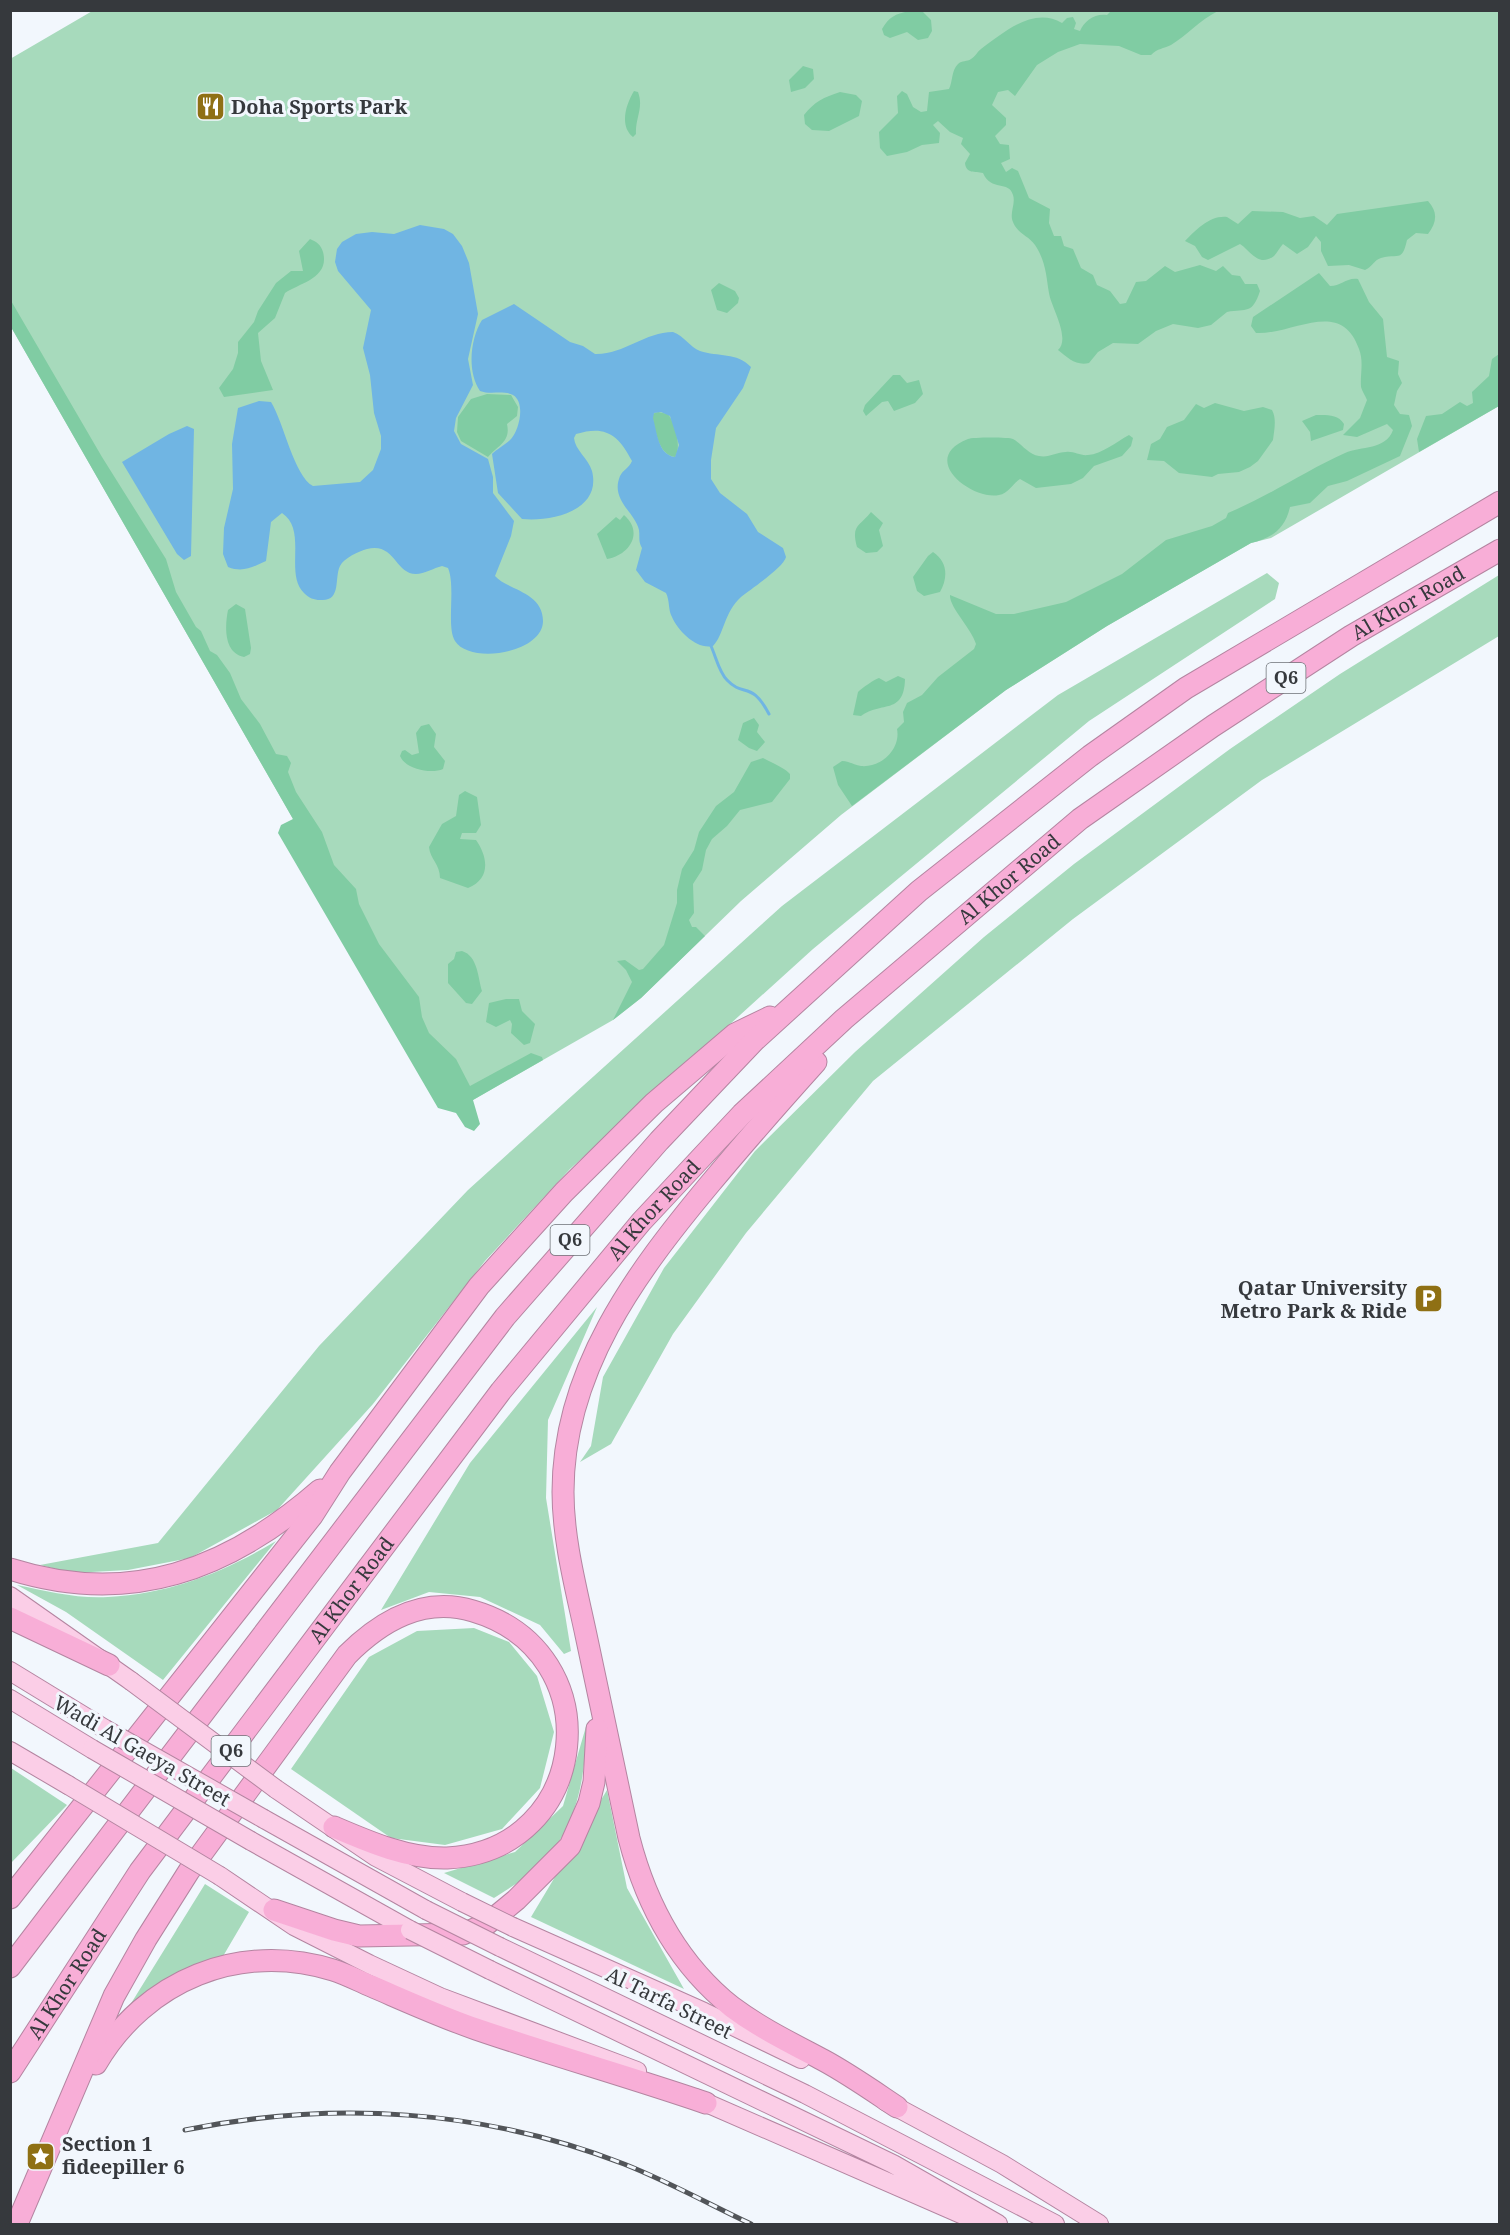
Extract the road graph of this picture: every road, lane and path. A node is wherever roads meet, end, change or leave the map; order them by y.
1 (1500, 502) edge
2 (1500, 550) edge
3 (789, 1008) junction
4 (844, 1019) junction
5 (340, 1472) junction
6 (10, 1569) edge
7 (10, 1596) edge
8 (10, 1618) edge
9 (110, 1665) junction
10 (592, 1665) junction
11 (10, 1671) edge
12 (10, 1699) edge
13 (10, 1751) edge
14 (264, 1819) joint
15 (334, 1827) junction
16 (18, 1886) edge
17 (10, 1898) edge
18 (274, 1910) junction
19 (10, 1967) edge
20 (10, 2072) edge
21 (706, 2103) junction
22 (897, 2107) junction
23 (64, 2119) junction
24 (17, 2224) edge
25 (984, 2224) edge
26 (998, 2224) edge
27 (1055, 2224) edge
28 (1099, 2224) edge

1 - 3 highway, Al Khor Road / Q6
2 - 4 highway, Al Khor Road / Q6
3 - 5 highway
3 - 19 highway, Al Khor Road / Q6
4 - 10 highway
4 - 20 highway, Al Khor Road / Q6
5 - 6 highway
5 - 16 highway
7 - 9 main road
8 - 9 highway
9 - 15 main road, bridge
10 - 18 highway
10 - 22 highway
11 - 14 main road, Wadi Al Gaeya Street, bridge
12 - 26 main road, Wadi Al Gaeya Street, bridge
13 - 18 main road, bridge
14 - 27 main road, Al Tarfa Street, bridge
15 - 22 main road, bridge
15 - 23 highway
16 - 17 highway
18 - 21 main road
21 - 23 highway
21 - 25 main road
22 - 28 main road
23 - 24 highway

